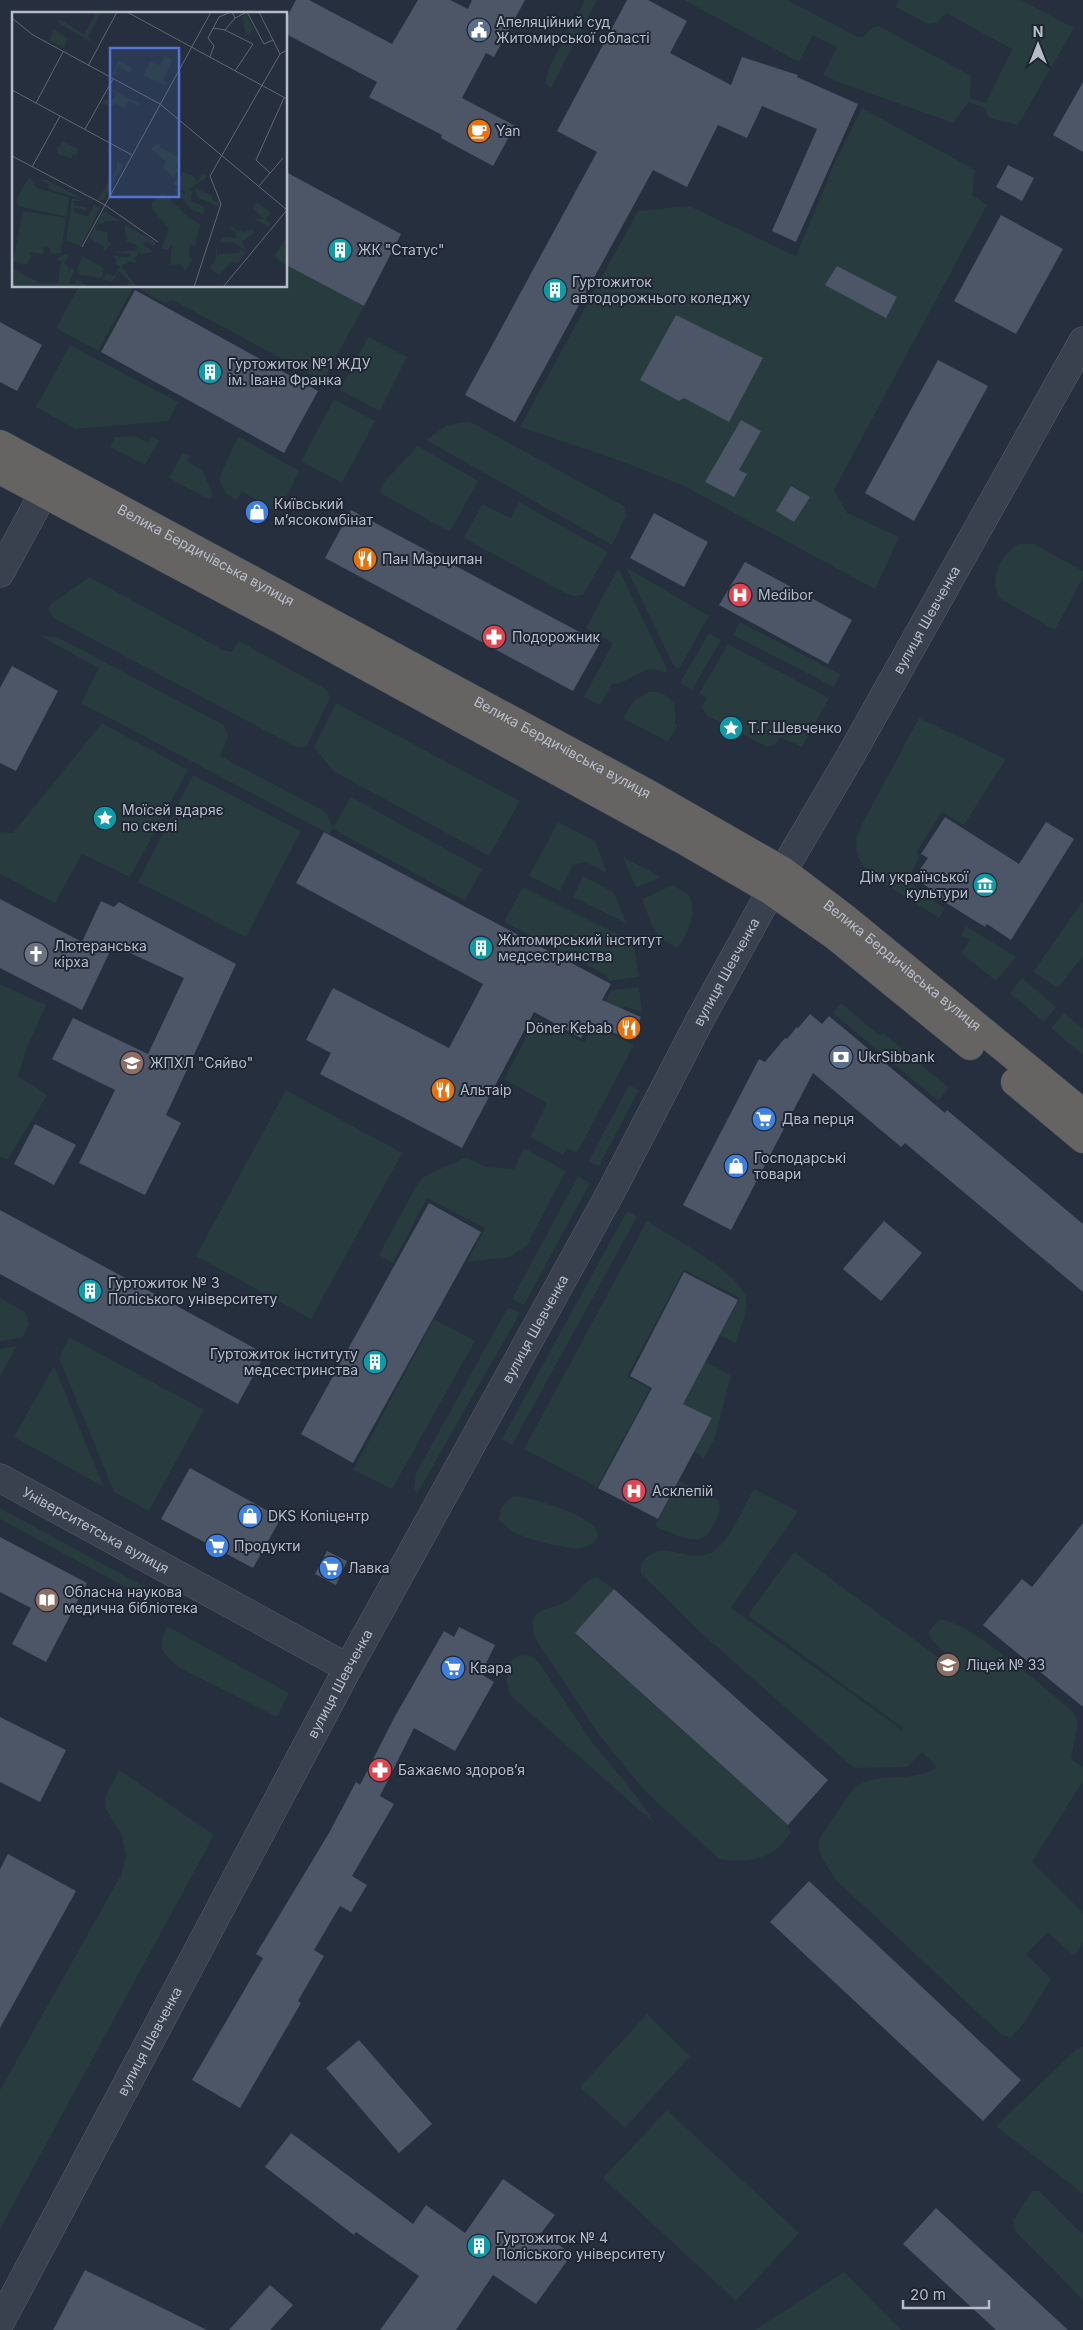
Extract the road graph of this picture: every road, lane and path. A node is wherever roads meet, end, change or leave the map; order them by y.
1 (1083, 341) edge
2 (0, 444) edge
3 (0, 470) edge
4 (48, 484) junction
5 (0, 573) edge
6 (777, 881) junction
7 (1083, 1113) edge
8 (1083, 1139) edge
9 (0, 1478) edge
10 (348, 1668) junction
11 (0, 2323) edge

1 - 6 street, вулиця Шевченка
2 - 4 highway, Велика Бердичівська вулиця
3 - 4 highway, Велика Бердичівська вулиця
4 - 5 street
4 - 6 highway, Велика Бердичівська вулиця
6 - 7 highway, Велика Бердичівська вулиця
6 - 8 highway, Велика Бердичівська вулиця
6 - 10 street, вулиця Шевченка
9 - 10 street, Університетська вулиця
10 - 11 street, вулиця Шевченка

